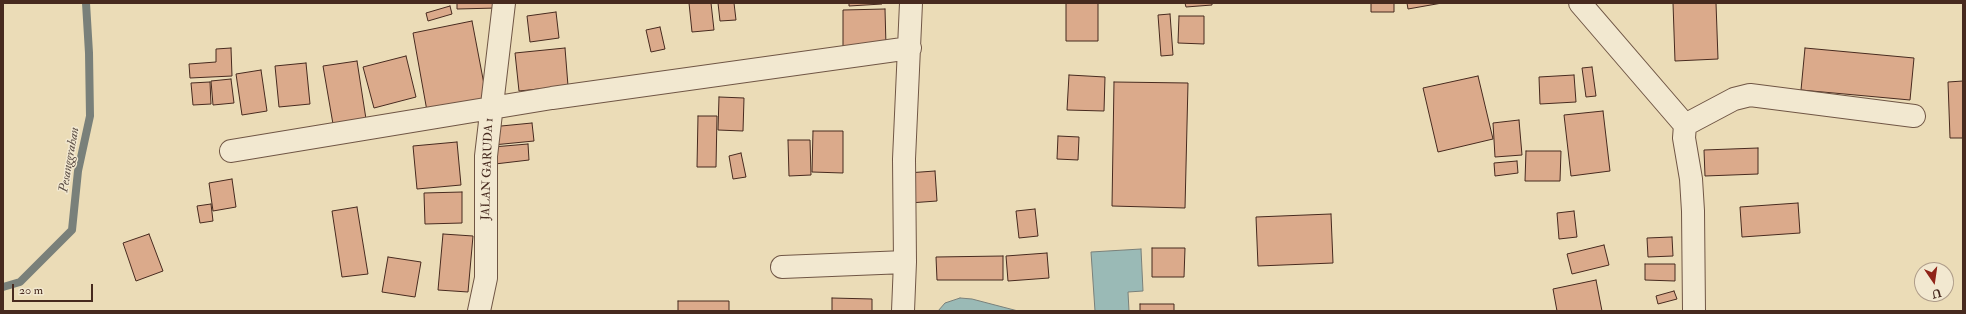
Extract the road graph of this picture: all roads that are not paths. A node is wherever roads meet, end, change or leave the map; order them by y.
1 (504, 3) edge
2 (911, 3) edge
3 (1580, 3) edge
4 (910, 48) junction
5 (490, 109) junction
6 (1914, 116) dead end
7 (1685, 125) junction
8 (231, 151) dead end
9 (905, 262) junction
10 (782, 267) dead end
11 (479, 311) edge
12 (903, 311) edge
13 (1694, 311) edge

1 - 5 street, JALAN GARUDA 1
2 - 4 street
3 - 7 street
4 - 5 street
4 - 9 street
5 - 8 street
5 - 11 street, JALAN GARUDA 1
6 - 7 street
7 - 13 street
9 - 10 street
9 - 12 street

